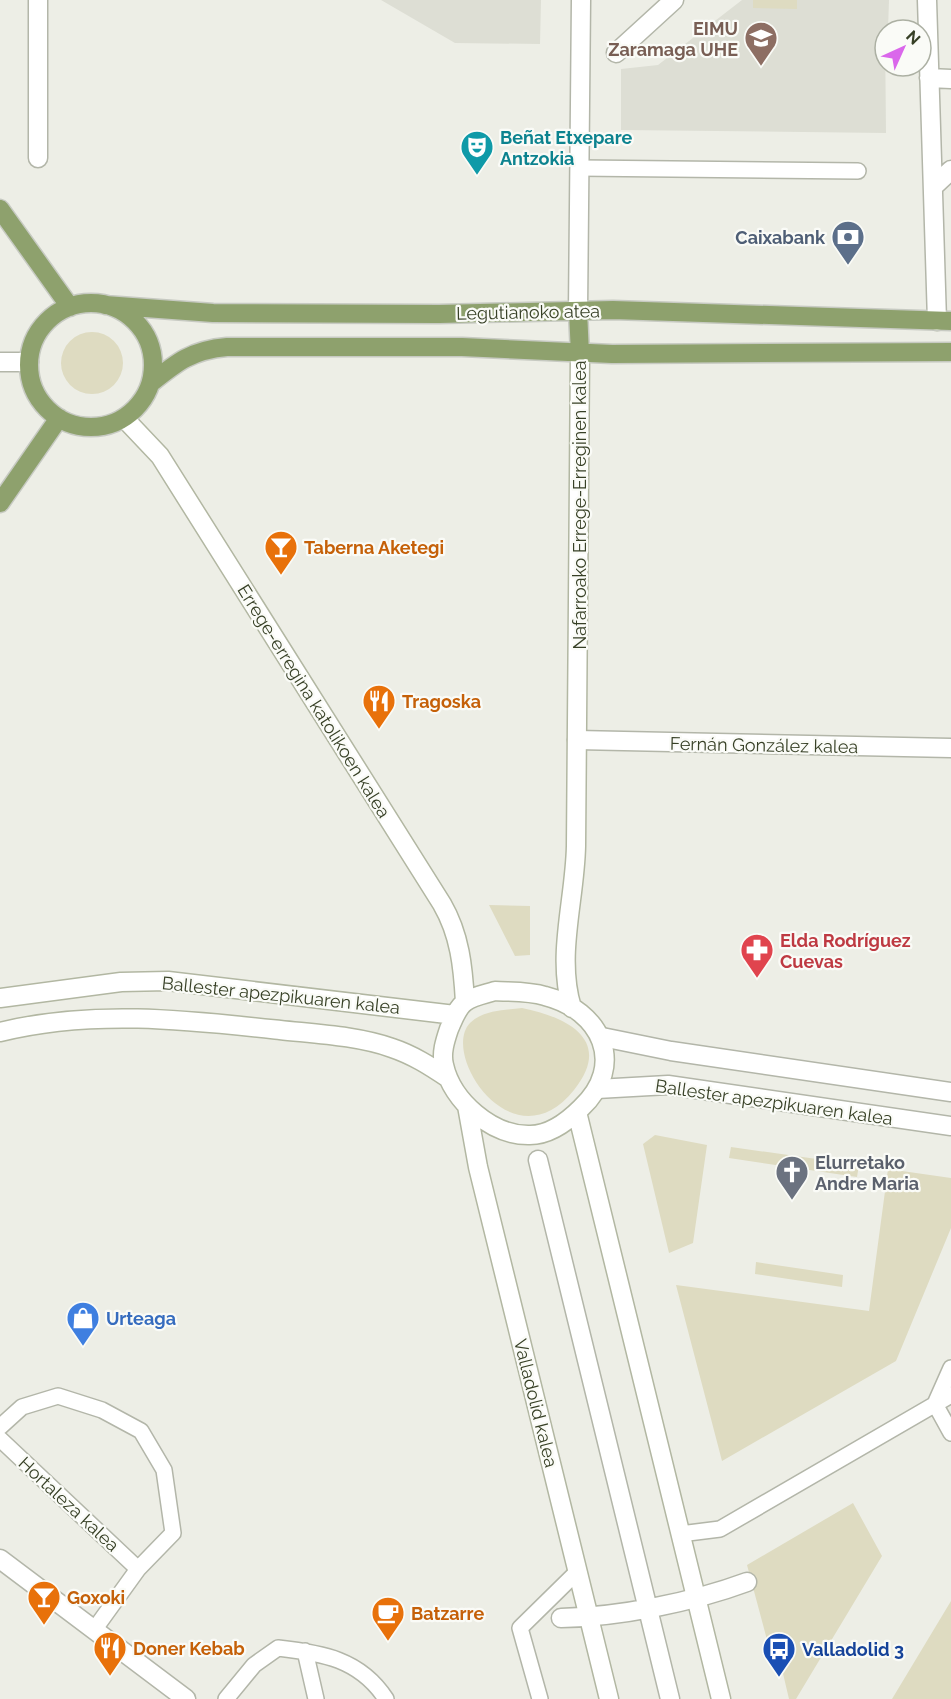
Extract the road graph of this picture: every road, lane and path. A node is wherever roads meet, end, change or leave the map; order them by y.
1 (38, 0) edge
2 (581, 0) edge
3 (674, 0) edge
4 (927, 0) edge
5 (927, 18) edge
6 (616, 53) dead end
7 (929, 78) joint
8 (951, 79) edge
9 (38, 158) dead end
10 (579, 168) junction
11 (951, 170) edge
12 (858, 171) dead end
13 (933, 187) junction
14 (0, 209) edge
15 (105, 305) junction
16 (69, 307) junction
17 (578, 311) junction
18 (944, 321) edge
19 (951, 352) edge
20 (580, 354) junction
21 (0, 362) edge
22 (29, 362) junction
23 (151, 383) junction
24 (59, 418) junction
25 (124, 418) junction
26 (0, 502) edge
27 (577, 740) junction
28 (951, 748) edge
29 (0, 998) edge
30 (460, 1008) junction
31 (572, 1008) junction
32 (0, 1032) edge
33 (602, 1037) junction
34 (448, 1078) junction
35 (597, 1089) junction
36 (951, 1092) edge
37 (467, 1106) junction
38 (577, 1112) junction
39 (951, 1126) edge
40 (538, 1160) dead end
41 (951, 1368) edge
42 (951, 1395) edge
43 (935, 1404) junction
44 (0, 1427) edge
45 (951, 1432) edge
46 (0, 1439) edge
47 (680, 1534) junction
48 (0, 1559) edge
49 (138, 1569) junction
50 (578, 1572) junction
51 (747, 1582) dead end
52 (697, 1598) junction
53 (647, 1607) junction
54 (561, 1618) dead end
55 (588, 1618) junction
56 (94, 1630) junction
57 (305, 1651) junction
58 (186, 1699) edge
59 (226, 1699) edge
60 (316, 1699) edge
61 (386, 1699) edge
62 (540, 1699) edge
63 (609, 1699) edge
64 (670, 1699) edge
65 (721, 1699) edge

1 - 9 main road
2 - 10 main road, Nafarroako Errege-Erreginen kalea
3 - 6 main road
4 - 5 main road
7 - 8 main road
7 - 13 main road
10 - 12 lane
10 - 17 main road, Nafarroako Errege-Erreginen kalea
11 - 13 main road
13 - 18 main road
14 - 16 main road
15 - 16 main road
15 - 17 main road, Legutianoko atea
15 - 23 main road
16 - 22 main road
17 - 18 main road, Legutianoko atea
17 - 20 main road, Nafarroako Errege-Erreginen kalea
19 - 20 main road, Legutianoko atea
20 - 23 main road, Legutianoko atea
20 - 27 main road, Nafarroako Errege-Erreginen kalea
21 - 22 main road
22 - 24 main road
23 - 25 main road
24 - 25 main road
24 - 26 main road
25 - 30 main road, Errege-erregina katolikoen kalea
27 - 28 main road, Fernán González kalea
27 - 31 main road, Nafarroako Errege-Erreginen kalea
29 - 30 main road, Ballester apezpikuaren kalea
30 - 31 main road
30 - 34 main road
31 - 33 main road
32 - 34 main road, Ballester apezpikuaren kalea
33 - 35 main road
33 - 36 main road, Ballester apezpikuaren kalea
34 - 37 main road
35 - 38 main road
35 - 39 main road, Ballester apezpikuaren kalea
37 - 38 main road
37 - 50 main road, Valladolid kalea
38 - 47 main road
40 - 53 main road
41 - 43 lane
42 - 43 lane
43 - 45 lane
43 - 47 lane
44 - 49 lane
46 - 49 lane, Hortaleza kalea
47 - 52 main road
48 - 56 main road
49 - 56 lane
50 - 55 main road, Valladolid kalea
50 - 62 lane
51 - 52 main road
52 - 53 main road
52 - 65 main road
53 - 55 main road
53 - 64 main road
54 - 55 main road
55 - 63 main road, Valladolid kalea
56 - 58 main road
57 - 59 lane
57 - 60 lane
57 - 61 lane

